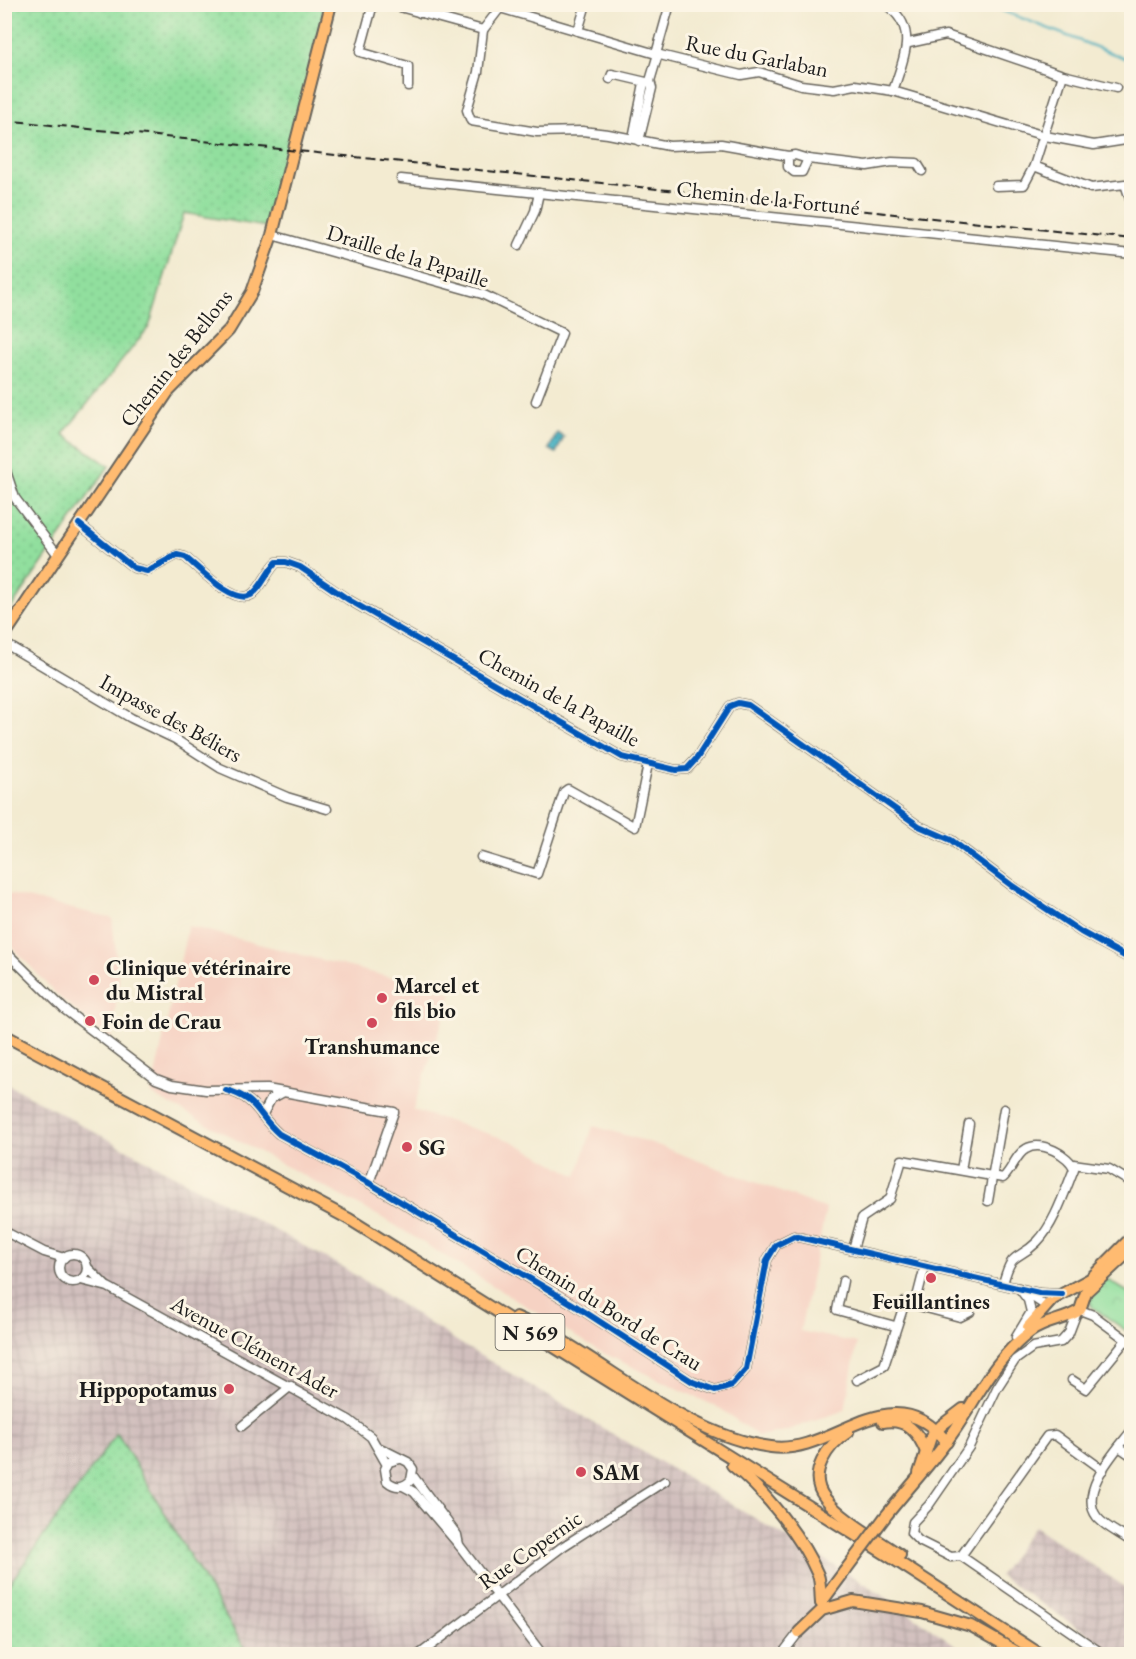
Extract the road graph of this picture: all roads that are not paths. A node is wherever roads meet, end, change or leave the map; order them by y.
1 (331, 4) edge
2 (373, 4) edge
3 (389, 4) edge
4 (586, 4) edge
5 (670, 4) edge
6 (500, 6) edge
7 (890, 8) dead end
8 (421, 9) edge
9 (483, 30) junction
10 (578, 31) junction
11 (909, 43) junction
12 (657, 54) junction
13 (1063, 75) junction
14 (610, 79) dead end
15 (648, 82) junction
16 (408, 86) dead end
17 (1116, 88) dead end
18 (893, 91) junction
19 (1045, 136) junction
20 (1131, 139) edge
21 (636, 140) junction
22 (788, 156) junction
23 (808, 159) junction
24 (1034, 166) junction
25 (922, 171) dead end
26 (401, 179) dead end
27 (996, 186) dead end
28 (539, 193) junction
29 (1130, 199) edge
30 (272, 235) junction
31 (519, 245) dead end
32 (1131, 254) edge
33 (536, 401) dead end
34 (4, 465) edge
35 (79, 524) junction
36 (58, 555) junction
37 (4, 636) edge
38 (4, 643) edge
39 (648, 764) junction
40 (327, 809) dead end
41 (481, 857) dead end
42 (4, 950) edge
43 (1131, 960) edge
44 (4, 1035) edge
45 (226, 1090) junction
46 (282, 1093) junction
47 (1004, 1109) dead end
48 (262, 1116) junction
49 (969, 1124) dead end
50 (1072, 1164) junction
51 (961, 1170) junction
52 (992, 1176) junction
53 (369, 1183) junction
54 (1131, 1183) edge
55 (988, 1201) dead end
56 (4, 1231) edge
57 (1131, 1237) edge
58 (853, 1249) junction
59 (1131, 1249) edge
60 (44, 1252) junction
61 (64, 1258) junction
62 (925, 1266) junction
63 (59, 1267) junction
64 (87, 1267) junction
65 (81, 1280) junction
66 (843, 1281) dead end
67 (1003, 1284) junction
68 (108, 1287) junction
69 (1018, 1288) junction
70 (1067, 1292) junction
71 (486, 1304) junction
72 (915, 1305) junction
73 (1081, 1305) junction
74 (1046, 1308) junction
75 (970, 1312) dead end
76 (1055, 1321) junction
77 (895, 1326) junction
78 (1069, 1333) junction
79 (1016, 1337) junction
80 (1129, 1342) edge
81 (857, 1380) dead end
82 (1072, 1380) dead end
83 (291, 1386) junction
84 (242, 1426) dead end
85 (684, 1428) junction
86 (1131, 1430) edge
87 (934, 1434) junction
88 (919, 1435) junction
89 (947, 1442) junction
90 (378, 1447) junction
91 (1119, 1447) junction
92 (926, 1452) junction
93 (1131, 1456) edge
94 (400, 1459) junction
95 (387, 1465) junction
96 (1103, 1470) junction
97 (413, 1476) junction
98 (918, 1476) junction
99 (665, 1481) dead end
100 (403, 1486) junction
101 (1131, 1542) edge
102 (459, 1545) junction
103 (961, 1556) junction
104 (833, 1586) junction
105 (946, 1593) junction
106 (496, 1595) junction
107 (853, 1601) junction
108 (821, 1603) junction
109 (799, 1632) junction
110 (420, 1654) edge
111 (542, 1654) edge
112 (782, 1654) edge
113 (1021, 1654) edge
114 (1040, 1654) edge
115 (1103, 1654) edge

1 - 30 main road, Chemin des Bellons
2 - 16 street
3 - 8 street
4 - 10 street
5 - 12 street
6 - 9 street, Rue du Garlaban
6 - 10 street, Rue du Garlaban
7 - 11 street
8 - 9 street
9 - 21 street
10 - 12 street, Rue du Garlaban
11 - 13 street
11 - 18 street
12 - 15 street
12 - 18 street, Rue du Garlaban
13 - 17 street
13 - 19 street
14 - 15 street
15 - 21 street
18 - 19 street, Rue du Garlaban
19 - 20 street, Rue du Garlaban
19 - 24 street
21 - 22 street
22 - 23 street
22 - 23 street
23 - 25 street
24 - 27 street
24 - 29 street
26 - 28 street, Chemin de la Fortuné
28 - 31 street
28 - 32 street, Chemin de la Fortuné
30 - 33 street, Draille de la Papaille
30 - 35 main road, Chemin des Bellons
34 - 36 street
35 - 36 main road, Chemin des Bellons
35 - 39 street, Chemin de la Papaille
36 - 37 main road, Chemin des Bellons
38 - 40 street, Impasse des Béliers
39 - 41 street
39 - 43 street, Chemin de la Papaille
42 - 45 street, Chemin du Bord de Crau
44 - 71 main road, N 569
45 - 46 street, Chemin du Bord de Crau
45 - 48 street, Chemin du Bord de Crau
46 - 48 street
46 - 53 street, Chemin du Bord de Crau
47 - 52 street
48 - 53 street, Chemin du Bord de Crau
49 - 51 street
50 - 52 street
50 - 54 street
50 - 67 street
51 - 52 street
51 - 58 street
52 - 55 street
53 - 58 street, Chemin du Bord de Crau
56 - 60 street
57 - 70 main road
58 - 62 street, Chemin du Bord de Crau
59 - 73 main road
60 - 61 street
60 - 63 street
61 - 63 street
61 - 64 street
62 - 67 street, Chemin du Bord de Crau
62 - 72 street
63 - 65 street
64 - 65 street
64 - 68 street, Avenue Clément Ader
65 - 68 street, Avenue Clément Ader
66 - 77 street
67 - 69 street, Chemin du Bord de Crau
68 - 83 street, Avenue Clément Ader
69 - 70 street, Chemin du Bord de Crau
69 - 74 street, Chemin du Bord de Crau
69 - 79 street
70 - 73 main road
70 - 74 main road
71 - 85 main road, N 569
71 - 87 main road, N 569
72 - 75 street
72 - 77 street
73 - 76 main road
73 - 78 street
73 - 80 street
74 - 76 main road
74 - 79 main road
76 - 78 street
76 - 89 main road
77 - 81 street
78 - 103 street
79 - 87 main road
80 - 82 street
83 - 84 street
83 - 90 street, Avenue Clément Ader
85 - 105 main road, N 569
85 - 108 main road, N 569
86 - 91 street
87 - 88 main road
87 - 89 main road, N 569
87 - 92 main road
88 - 92 main road
88 - 105 main road, N 569
89 - 98 main road
90 - 94 street, Avenue Clément Ader
90 - 95 street, Avenue Clément Ader
91 - 93 street
91 - 96 street
92 - 98 main road
94 - 95 street
94 - 97 street
95 - 100 street
96 - 101 street
96 - 103 street
97 - 100 street
97 - 102 street
98 - 104 main road, bridge
99 - 106 street, Rue Copernic
100 - 102 street
102 - 106 street
103 - 115 street
104 - 107 main road
104 - 108 main road
105 - 114 main road, N 569
106 - 110 street, Rue Copernic
106 - 111 street
107 - 109 main road
107 - 113 main road
108 - 109 main road
109 - 112 street

